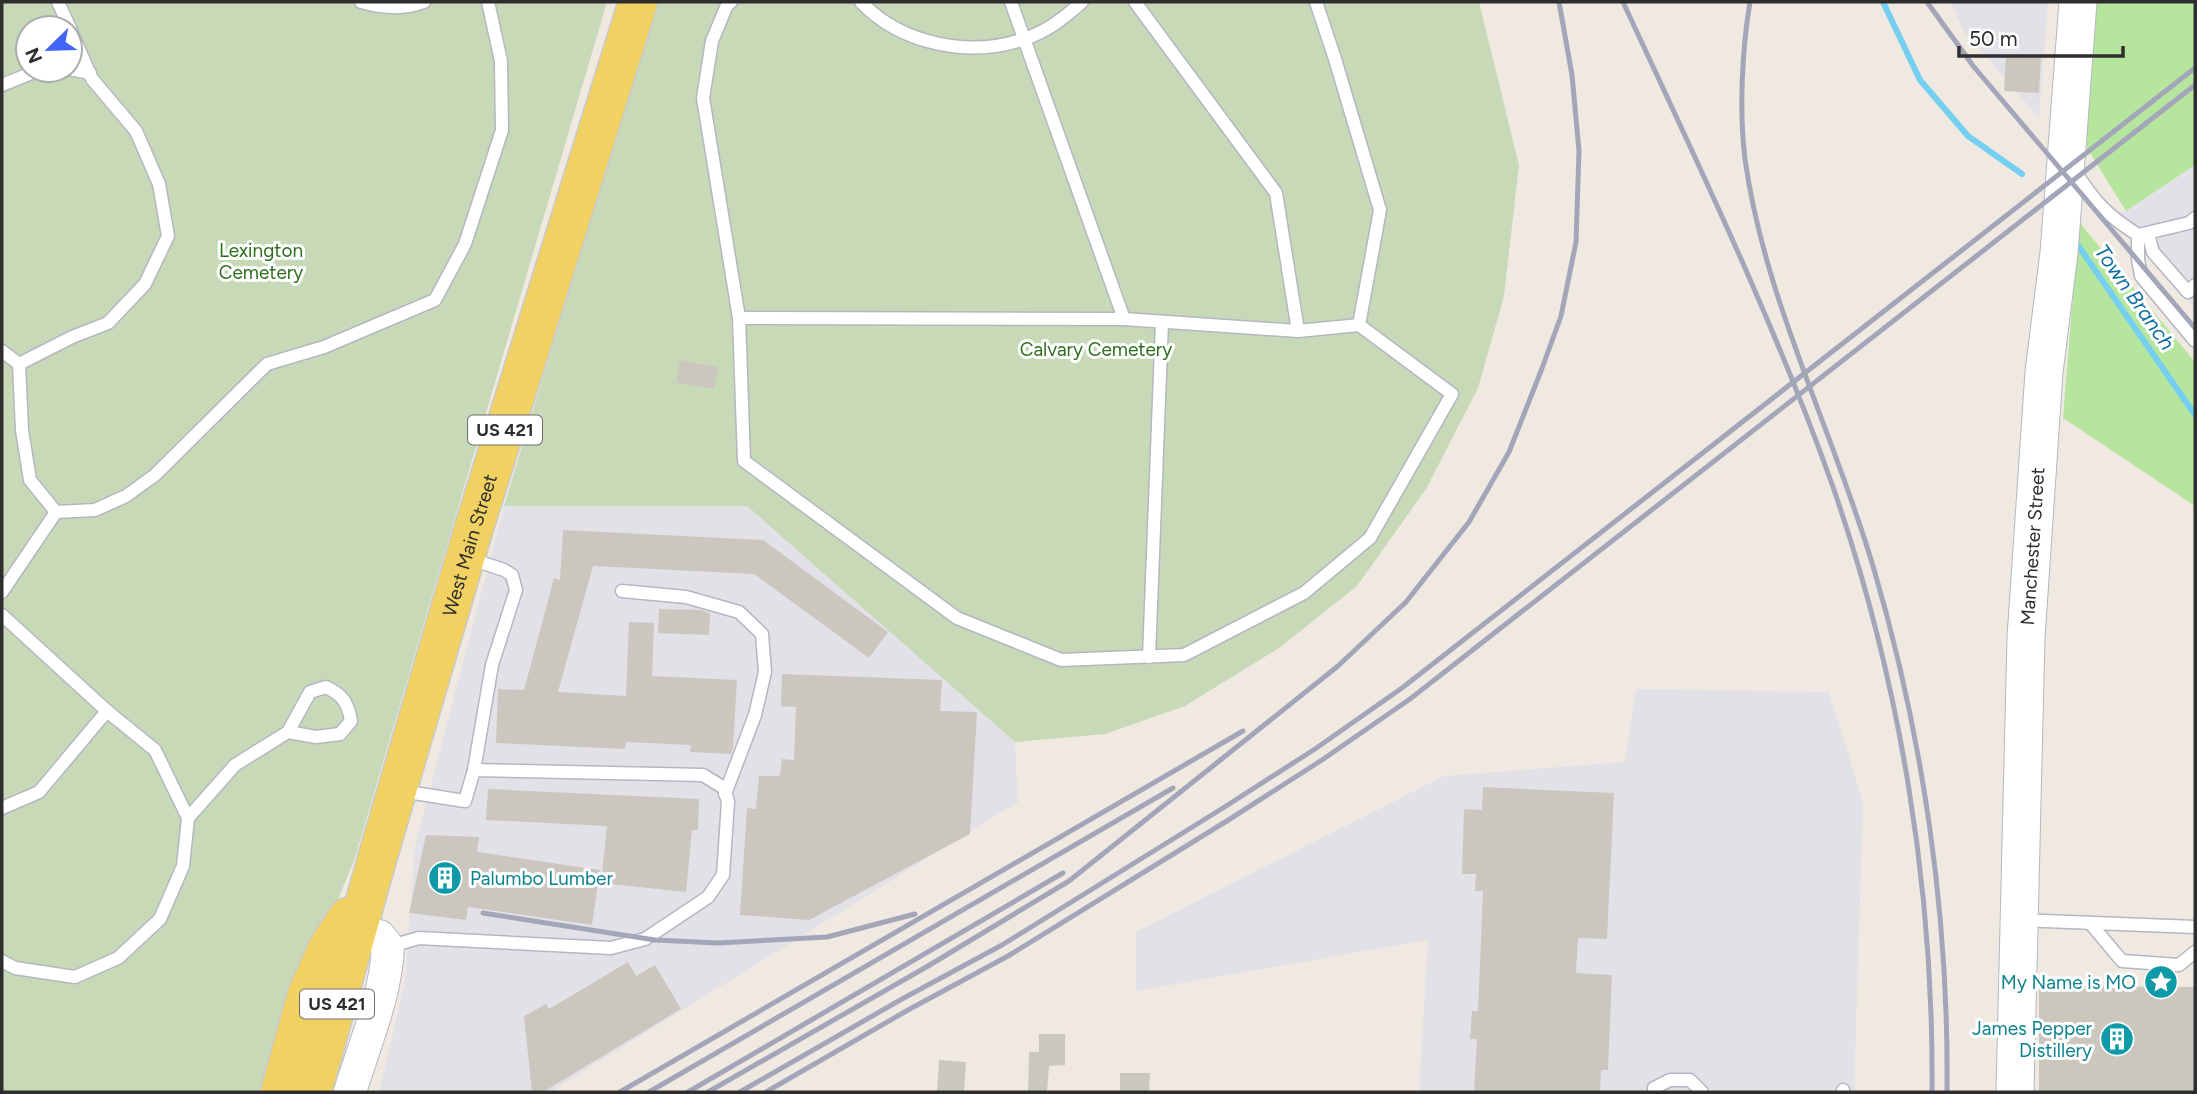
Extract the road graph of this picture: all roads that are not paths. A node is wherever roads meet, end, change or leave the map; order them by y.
1 (361, 2) edge
2 (424, 2) edge
3 (488, 2) edge
4 (638, 2) edge
5 (731, 2) edge
6 (861, 2) edge
7 (1011, 2) edge
8 (1083, 2) edge
9 (1135, 2) edge
10 (1315, 2) edge
11 (2078, 2) edge
12 (1024, 39) junction
13 (84, 60) edge
14 (84, 72) edge
15 (90, 73) junction
16 (2065, 156) junction
17 (2193, 224) edge
18 (2143, 235) junction
19 (2195, 285) edge
20 (739, 318) junction
21 (1124, 319) junction
22 (1162, 321) junction
23 (1359, 325) junction
24 (1298, 331) junction
25 (2195, 341) edge
26 (2, 351) edge
27 (19, 365) junction
28 (56, 512) junction
29 (465, 558) junction
30 (622, 591) dead end
31 (2, 592) edge
32 (2, 615) edge
33 (1149, 657) junction
34 (107, 711) junction
35 (288, 732) junction
36 (474, 770) junction
37 (398, 790) junction
38 (725, 794) junction
39 (2, 808) edge
40 (188, 818) junction
41 (377, 859) junction
42 (2018, 919) junction
43 (2090, 923) junction
44 (2195, 928) edge
45 (372, 939) junction
46 (2195, 952) edge
47 (2, 961) edge
48 (326, 1087) edge
49 (280, 1092) edge
50 (1654, 1092) edge
51 (1702, 1092) edge
52 (2015, 1092) edge

1 - 2 lane
3 - 28 lane
4 - 29 main road, West Main Street / US 421
5 - 20 lane
6 - 12 lane
7 - 12 lane
8 - 12 lane
9 - 24 lane
10 - 23 lane
11 - 16 main road, Manchester Street
12 - 21 lane
13 - 15 lane
14 - 15 lane
15 - 27 lane
16 - 18 lane
16 - 42 main road, Manchester Street
17 - 18 lane
18 - 19 lane
18 - 25 lane
20 - 21 lane
20 - 33 lane
21 - 22 lane
22 - 24 lane
22 - 33 lane
23 - 24 lane
23 - 33 lane
26 - 27 lane
27 - 28 lane
28 - 31 lane
29 - 36 lane
29 - 37 main road, West Main Street / US 421
30 - 38 lane
32 - 34 lane
34 - 39 lane
34 - 40 lane
35 - 35 lane
35 - 40 lane
36 - 37 lane
36 - 38 lane
37 - 41 main road, West Main Street / US 421
38 - 45 lane
40 - 47 lane
41 - 45 main road, West Main Street / US 421
41 - 49 main road
42 - 43 lane
42 - 52 main road, Manchester Street
43 - 44 lane
43 - 46 lane
45 - 48 main road, West Main Street / US 421
50 - 51 lane

